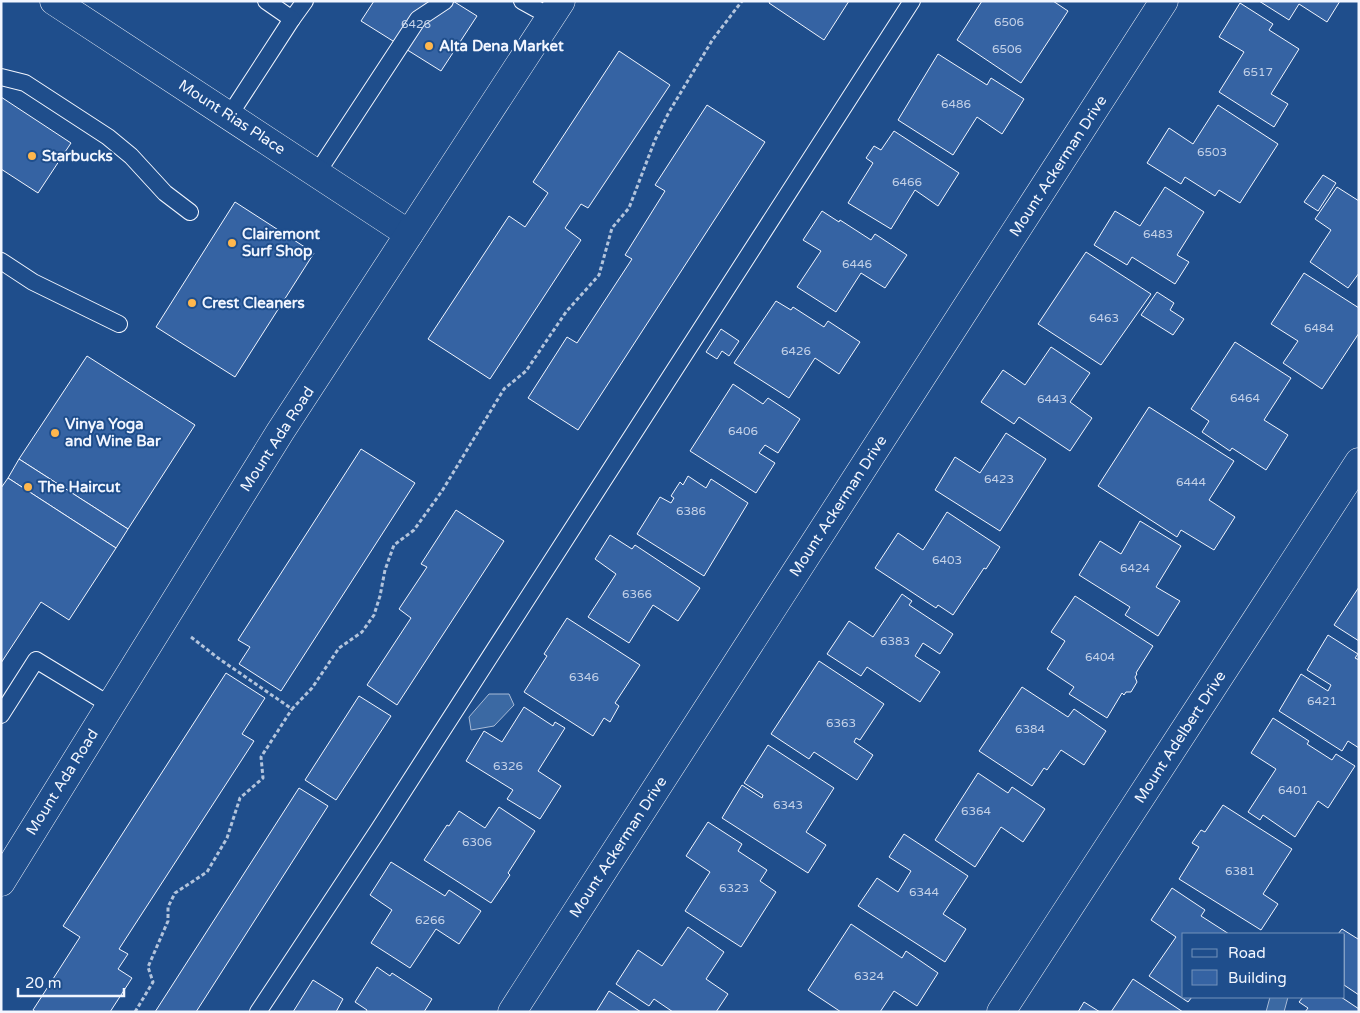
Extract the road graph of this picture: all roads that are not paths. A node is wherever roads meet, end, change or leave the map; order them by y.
1 (54, 1) edge
2 (266, 1) edge
3 (304, 1) edge
4 (445, 1) edge
5 (522, 1) edge
6 (912, 1) edge
7 (1164, 1) edge
8 (556, 9) edge
9 (292, 19) junction
10 (1, 77) edge
11 (229, 116) junction
12 (317, 173) junction
13 (190, 212) dead end
14 (409, 234) junction
15 (1, 261) edge
16 (119, 324) dead end
17 (1359, 462) edge
18 (110, 705) junction
19 (1, 715) edge
20 (1, 882) edge
21 (258, 1012) edge
22 (512, 1012) edge
23 (1002, 1012) edge

1 - 11 street, Mount Rias Place
2 - 9 lane
3 - 9 lane
4 - 12 lane
5 - 8 lane
6 - 21 lane
7 - 22 street, Mount Ackerman Drive
8 - 14 street, Mount Ada Road
9 - 11 lane
10 - 13 lane
11 - 12 street, Mount Rias Place
12 - 14 street, Mount Rias Place
14 - 18 street, Mount Ada Road
15 - 16 lane
17 - 23 street, Mount Adelbert Drive
18 - 19 lane
18 - 20 street, Mount Ada Road

